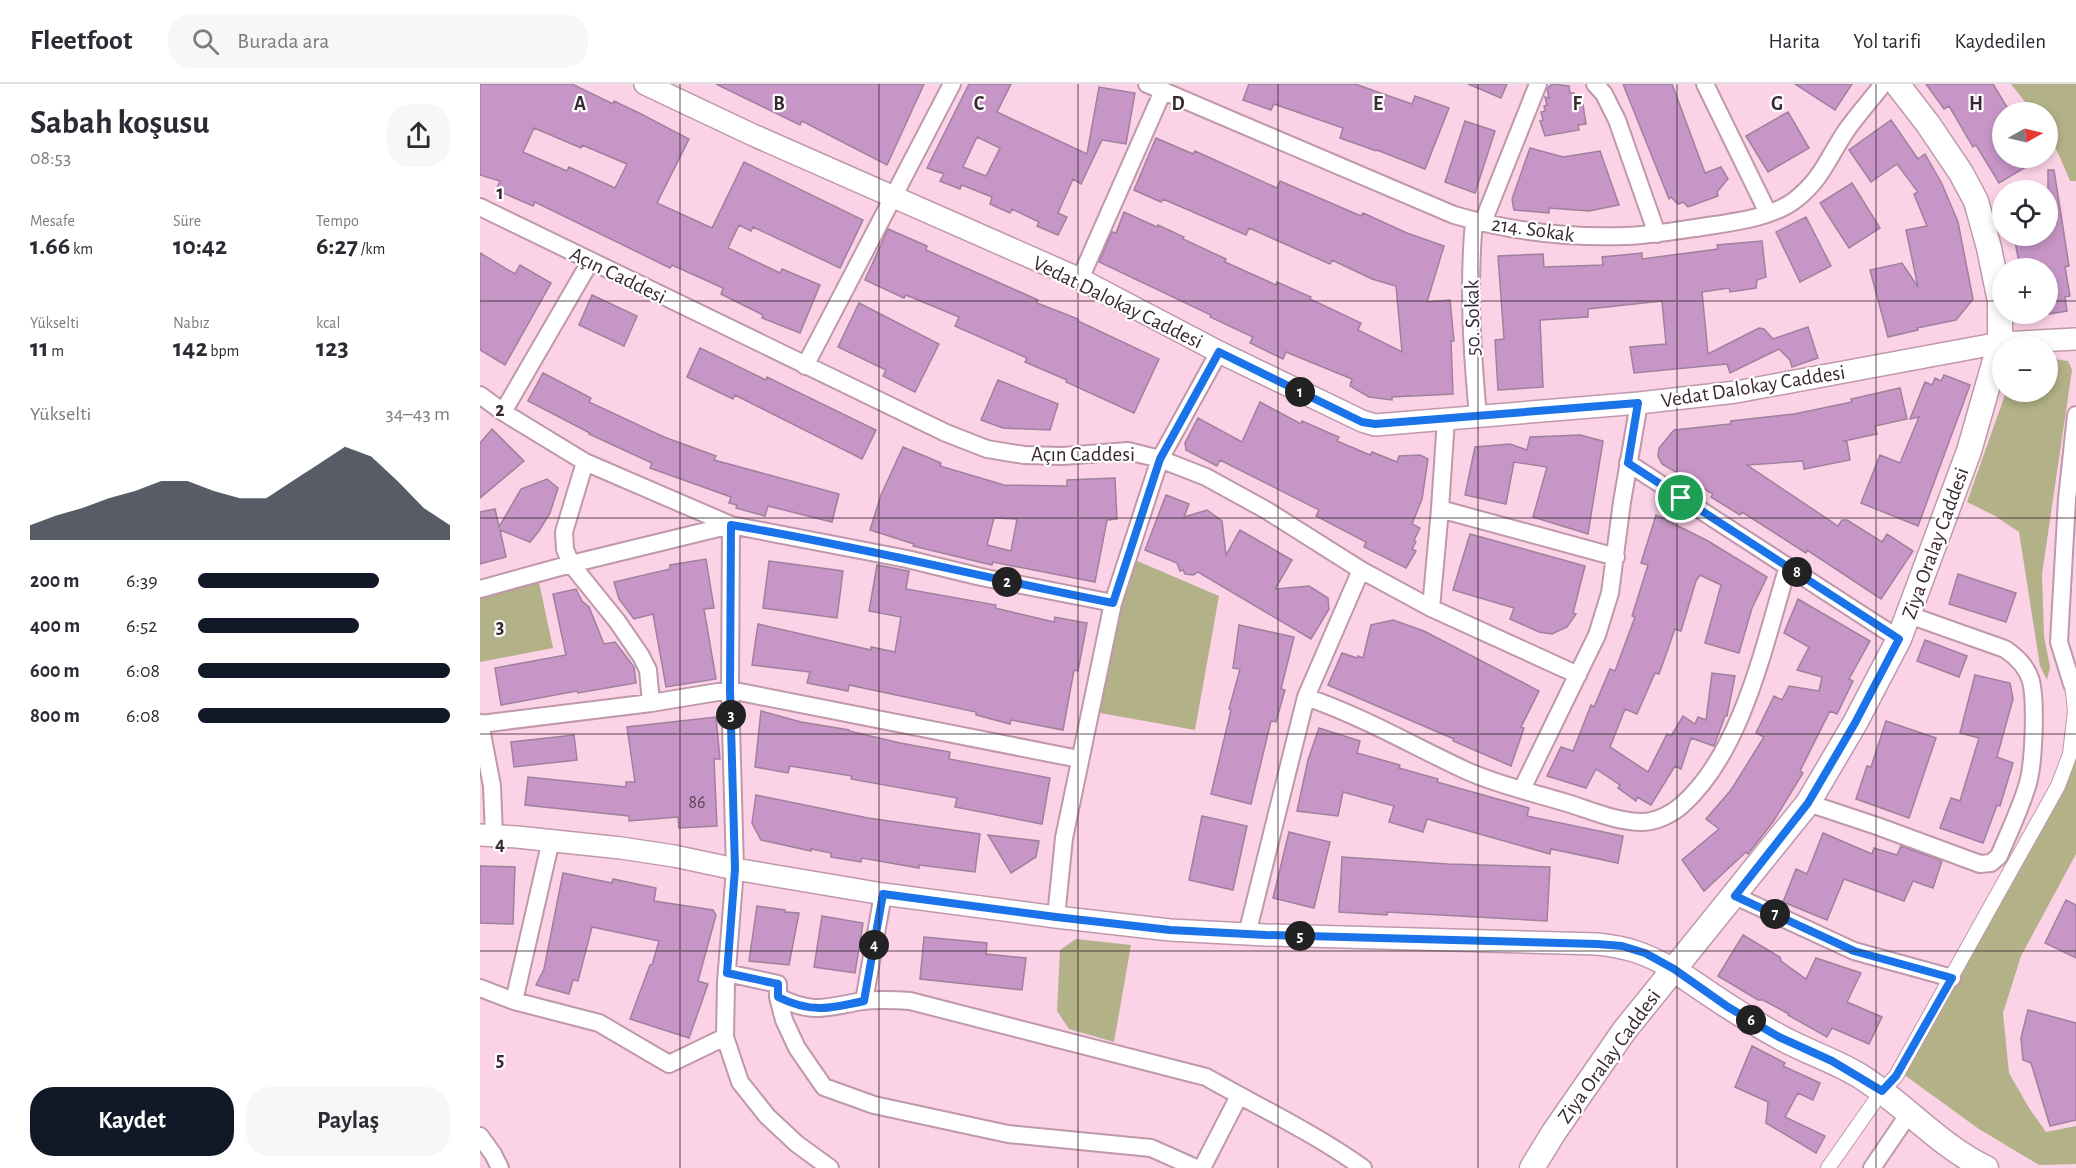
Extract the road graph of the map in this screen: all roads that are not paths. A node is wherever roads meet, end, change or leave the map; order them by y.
1 (645, 84) edge
2 (952, 84) edge
3 (1147, 84) edge
4 (1538, 84) edge
5 (1595, 84) edge
6 (1705, 84) edge
7 (1883, 84) edge
8 (1897, 84) edge
9 (1163, 91) junction
10 (893, 197) junction
11 (480, 207) edge
12 (1768, 213) junction
13 (1479, 221) junction
14 (1657, 234) junction
15 (590, 262) junction
16 (1080, 279) junction
17 (2000, 336) edge
18 (2076, 339) edge
19 (2058, 340) edge
20 (1992, 344) edge
21 (1219, 352) junction
22 (805, 366) junction
23 (1992, 371) edge
24 (480, 395) edge
25 (1638, 403) junction
26 (503, 412) junction
27 (2076, 415) edge
28 (1478, 416) junction
29 (1446, 419) junction
30 (1160, 459) junction
31 (585, 462) junction
32 (1628, 463) junction
33 (2072, 500) edge
34 (1440, 509) junction
35 (731, 525) junction
36 (1616, 557) junction
37 (571, 564) junction
38 (1788, 566) junction
39 (1361, 570) junction
40 (480, 588) edge
41 (1113, 603) junction
42 (1431, 608) junction
43 (1909, 615) junction
44 (1899, 639) junction
45 (1578, 675) junction
46 (2074, 686) edge
47 (730, 690) junction
48 (1306, 697) junction
49 (651, 703) junction
50 (480, 723) edge
51 (1079, 759) junction
52 (1522, 789) junction
53 (1808, 803) junction
54 (487, 835) edge
55 (551, 840) junction
56 (735, 869) junction
57 (883, 894) junction
58 (1735, 896) junction
59 (1056, 917) junction
60 (1247, 934) junction
61 (1674, 969) junction
62 (727, 973) junction
63 (1952, 978) junction
64 (480, 988) edge
65 (778, 997) junction
66 (514, 1001) junction
67 (864, 1001) junction
68 (724, 1037) junction
69 (1882, 1091) junction
70 (1239, 1096) junction
71 (1910, 1112) junction
72 (1554, 1132) junction
73 (480, 1136) edge
74 (1361, 1167) edge
75 (500, 1168) edge
76 (830, 1168) edge
77 (1197, 1168) edge
78 (1202, 1168) edge
79 (1522, 1168) edge
80 (1532, 1168) edge
81 (1828, 1168) edge
82 (1872, 1168) edge
83 (1986, 1168) edge

1 - 10 street, Vedat Dalokay Caddesi
2 - 10 street
3 - 9 street, 214. Sokak
4 - 13 street, 50. Sokak
5 - 14 street
6 - 12 street
7 - 12 street, 214. Sokak
8 - 17 main road, Ziya Oralay Caddesi
9 - 13 street, 214. Sokak
9 - 16 street
10 - 16 street, Vedat Dalokay Caddesi
10 - 22 street
11 - 15 street, Açın Caddesi
12 - 14 street, 214. Sokak
13 - 14 street, 214. Sokak
13 - 28 street, 50. Sokak
15 - 22 street, Açın Caddesi
15 - 26 street
16 - 21 street, Vedat Dalokay Caddesi
18 - 19 street, Vedat Dalokay Caddesi
20 - 25 street, Vedat Dalokay Caddesi
21 - 29 street, Vedat Dalokay Caddesi
21 - 30 street
22 - 30 street, Açın Caddesi
23 - 43 main road, Ziya Oralay Caddesi
24 - 26 street
25 - 28 street, Vedat Dalokay Caddesi
25 - 32 street
26 - 31 street
27 - 33 street
28 - 29 street, Vedat Dalokay Caddesi
29 - 34 street
30 - 39 street, Açın Caddesi
30 - 41 street
31 - 35 street
31 - 37 street
32 - 36 street
32 - 38 street
33 - 46 street
34 - 36 street
34 - 42 street
35 - 37 street
35 - 41 street
35 - 47 street
36 - 45 street
37 - 40 street
37 - 49 street
38 - 44 street
38 - 52 street
39 - 42 street, Açın Caddesi
39 - 48 street
41 - 51 street
42 - 45 street, Açın Caddesi
43 - 44 main road, Ziya Oralay Caddesi
43 - 53 street
44 - 53 main road, Ziya Oralay Caddesi
45 - 52 street
46 - 63 street
47 - 49 street
47 - 51 street
47 - 56 street
48 - 52 street
48 - 60 street
49 - 50 street
50 - 54 street
51 - 59 street
53 - 58 main road, Ziya Oralay Caddesi
54 - 55 street
55 - 56 street
55 - 66 street
56 - 57 street
56 - 62 street
57 - 59 street
57 - 67 street
58 - 61 main road, Ziya Oralay Caddesi
58 - 63 street
59 - 60 street
60 - 61 street
61 - 69 main road
61 - 72 main road, Ziya Oralay Caddesi
62 - 65 street
62 - 68 street
63 - 69 street
64 - 66 street
65 - 67 street
65 - 77 street
66 - 68 street
67 - 70 street
68 - 76 street
69 - 71 main road
69 - 81 street
70 - 74 street
70 - 78 street
71 - 82 street
71 - 83 main road
72 - 79 street
72 - 80 main road, Ziya Oralay Caddesi
73 - 75 street

